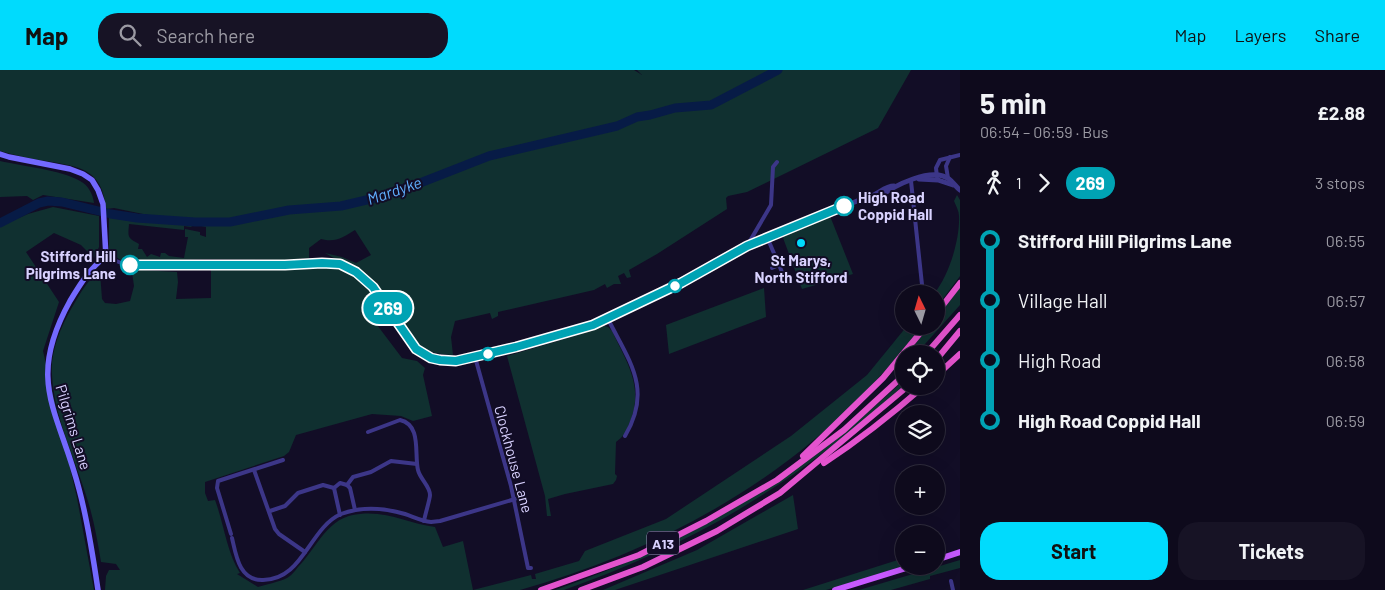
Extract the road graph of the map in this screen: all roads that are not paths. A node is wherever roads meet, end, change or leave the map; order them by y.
1 (0, 154) edge
2 (960, 155) edge
3 (950, 158) junction
4 (777, 162) dead end
5 (936, 175) junction
6 (948, 178) junction
7 (918, 179) junction
8 (910, 181) junction
9 (940, 181) junction
10 (953, 185) junction
11 (960, 190) edge
12 (767, 237) junction
13 (747, 246) junction
14 (106, 257) junction
15 (779, 266) junction
16 (772, 268) dead end
17 (782, 272) dead end
18 (960, 283) edge
19 (922, 285) edge
20 (945, 302) edge
21 (960, 315) edge
22 (608, 318) junction
23 (960, 331) edge
24 (919, 335) edge
25 (934, 345) edge
26 (945, 349) edge
27 (960, 354) edge
28 (475, 357) junction
29 (945, 368) edge
30 (895, 383) edge
31 (897, 395) edge
32 (914, 395) edge
33 (368, 432) dead end
34 (625, 436) dead end
35 (283, 460) dead end
36 (417, 464) junction
37 (254, 470) junction
38 (800, 478) junction
39 (777, 480) junction
40 (347, 485) junction
41 (334, 488) junction
42 (515, 500) junction
43 (356, 510) junction
44 (270, 511) junction
45 (340, 515) junction
46 (424, 521) junction
47 (305, 552) junction
48 (960, 552) edge
49 (945, 557) edge
50 (529, 570) dead end
51 (895, 572) edge
52 (951, 580) dead end
53 (98, 590) edge
54 (541, 590) edge
55 (580, 590) edge
56 (835, 590) edge
57 (953, 590) edge

1 - 14 main road
2 - 3 street
3 - 5 street
3 - 6 street
4 - 13 street
5 - 6 street
5 - 7 street
5 - 9 street
6 - 10 street
7 - 8 street
7 - 9 street
8 - 12 street
8 - 19 street
9 - 10 street
10 - 11 street
12 - 13 street
12 - 15 street
13 - 22 street
14 - 28 street
14 - 53 main road, Pilgrims Lane
15 - 16 street
15 - 17 street
18 - 20 highway
21 - 25 highway
22 - 28 street
22 - 34 street
23 - 26 highway
24 - 39 highway, A13
27 - 29 highway
28 - 42 street, Clockhouse Lane
30 - 39 highway, A13
31 - 38 highway, A13
32 - 38 highway, A13
33 - 36 street
35 - 37 street
36 - 40 street
36 - 46 street
37 - 44 street
37 - 47 street
38 - 55 highway, A13
39 - 54 highway, A13
40 - 41 street
40 - 43 street
41 - 44 street
41 - 45 street
42 - 46 street
42 - 50 street, Clockhouse Lane
43 - 45 street
43 - 46 street
44 - 47 street
45 - 47 street
48 - 49 main road
51 - 56 main road
52 - 57 street

